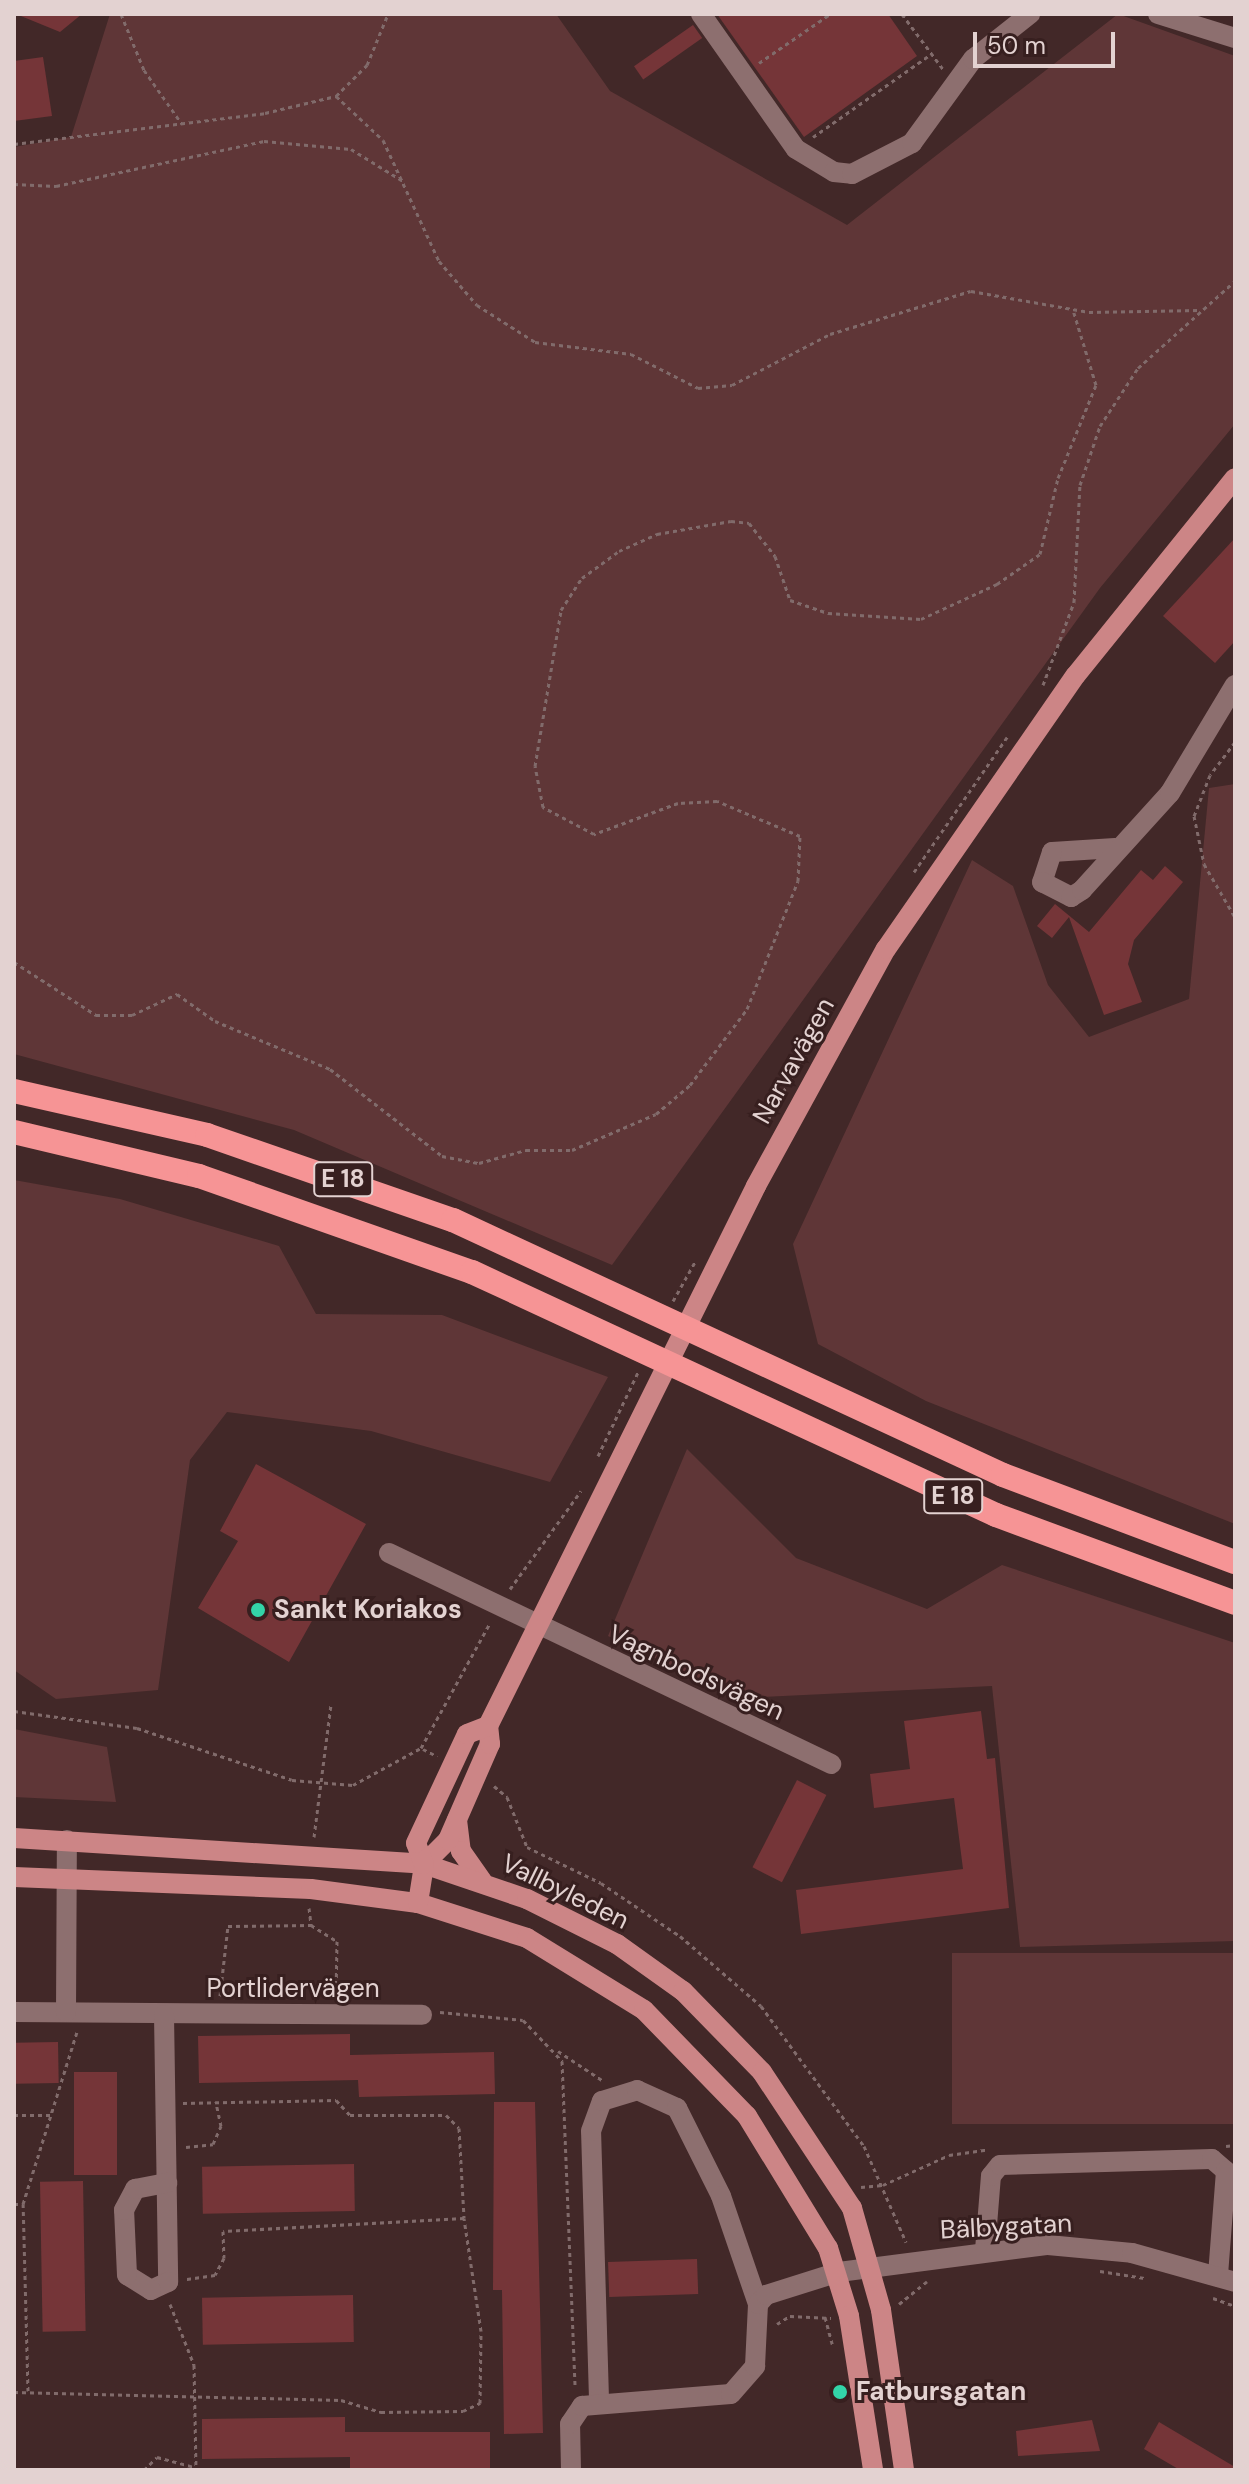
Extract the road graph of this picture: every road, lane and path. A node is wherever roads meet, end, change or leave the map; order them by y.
1 (121, 14) edge
2 (388, 14) edge
3 (701, 14) edge
4 (830, 14) edge
5 (902, 14) edge
6 (1030, 14) edge
7 (1158, 14) edge
8 (1235, 38) edge
9 (931, 54) junction
10 (743, 75) junction
11 (955, 85) junction
12 (336, 96) junction
13 (182, 124) junction
14 (14, 144) edge
15 (796, 149) junction
16 (404, 181) junction
17 (14, 184) edge
18 (1235, 281) edge
19 (1073, 310) junction
20 (1200, 310) junction
21 (1235, 478) edge
22 (1046, 681) dead end
23 (1235, 685) edge
24 (1235, 742) edge
25 (1115, 848) dead end
26 (1235, 917) edge
27 (14, 962) edge
28 (14, 1091) edge
29 (14, 1132) edge
30 (568, 1511) dead end
31 (389, 1553) dead end
32 (1235, 1562) edge
33 (1235, 1603) edge
34 (498, 1608) junction
35 (538, 1627) junction
36 (331, 1704) dead end
37 (14, 1711) edge
38 (488, 1726) junction
39 (831, 1764) dead end
40 (318, 1787) junction
41 (457, 1820) junction
42 (14, 1838) edge
43 (67, 1840) junction
44 (424, 1864) junction
45 (14, 1877) edge
46 (66, 1880) junction
47 (482, 1881) junction
48 (418, 1903) junction
49 (311, 1925) dead end
50 (14, 2012) edge
51 (71, 2012) junction
52 (164, 2015) junction
53 (219, 2015) junction
54 (422, 2015) joint
55 (555, 2049) junction
56 (622, 2093) junction
57 (216, 2102) junction
58 (166, 2103) junction
59 (14, 2115) edge
60 (53, 2115) junction
61 (166, 2149) junction
62 (167, 2183) junction
63 (883, 2185) dead end
64 (861, 2187) dead end
65 (14, 2204) edge
66 (23, 2204) junction
67 (464, 2218) junction
68 (985, 2250) junction
69 (872, 2269) junction
70 (1090, 2270) dead end
71 (839, 2272) junction
72 (937, 2278) dead end
73 (1226, 2279) edge
74 (168, 2282) junction
75 (1159, 2282) dead end
76 (14, 2288) edge
77 (22, 2288) junction
78 (1203, 2294) dead end
79 (758, 2304) junction
80 (1235, 2306) edge
81 (881, 2310) junction
82 (849, 2316) junction
83 (825, 2317) junction
84 (774, 2335) dead end
85 (834, 2353) dead end
86 (28, 2391) junction
87 (14, 2392) edge
88 (193, 2400) junction
89 (590, 2402) junction
90 (195, 2468) edge
91 (144, 2470) edge
92 (571, 2470) edge
93 (873, 2470) edge
94 (904, 2470) edge

1 - 13 path
2 - 12 path
3 - 10 street
4 - 10 path
5 - 9 path
6 - 11 street
7 - 8 street
9 - 11 path
9 - 15 path
10 - 15 street
11 - 15 street
12 - 13 path
12 - 16 path
13 - 14 path
16 - 17 path
16 - 19 path
18 - 20 path
19 - 20 path
19 - 27 path
20 - 22 path
21 - 35 main road, Narvavägen
23 - 25 street
24 - 26 path
28 - 32 highway, E 18
29 - 33 highway, E 18
30 - 34 path
31 - 34 street, Vagnbodsvägen
34 - 35 street, Vagnbodsvägen
34 - 40 path
35 - 38 main road, Narvavägen
35 - 39 street, Vagnbodsvägen
36 - 40 path
37 - 40 path
38 - 41 main road, Narvavägen
38 - 44 main road, Narvavägen
41 - 44 main road, Narvavägen
41 - 47 main road
42 - 43 main road, Vallbyleden
43 - 44 main road, Vallbyleden
43 - 46 street
44 - 47 main road, Vallbyleden
44 - 48 main road, Narvavägen
45 - 46 main road
46 - 48 main road
46 - 51 street
47 - 69 main road, Vallbyleden
48 - 71 main road
49 - 53 path
50 - 51 street, Portlidervägen
51 - 52 street, Portlidervägen
51 - 60 path
52 - 53 street, Portlidervägen
52 - 58 street
53 - 54 street, Portlidervägen
54 - 55 path
55 - 56 path
55 - 89 path
56 - 79 street
56 - 89 street
57 - 58 path
57 - 61 path
57 - 67 path
58 - 61 street
59 - 60 path
60 - 66 path
61 - 62 street
62 - 74 street
62 - 74 street
63 - 64 path
65 - 66 path
66 - 77 path
67 - 74 path
67 - 88 path
68 - 69 street, Bälbygatan
68 - 73 street, Bälbygatan
68 - 73 street
69 - 71 street
69 - 81 main road, Vallbyleden
70 - 75 path
71 - 79 street
71 - 82 main road
72 - 81 path
74 - 88 path
76 - 77 path
77 - 86 path
78 - 80 path
79 - 89 street
81 - 94 main road, Vallbyleden
82 - 83 path
82 - 93 main road
83 - 84 path
83 - 85 path
86 - 87 path
86 - 88 path
88 - 90 path
89 - 92 street
90 - 91 path

